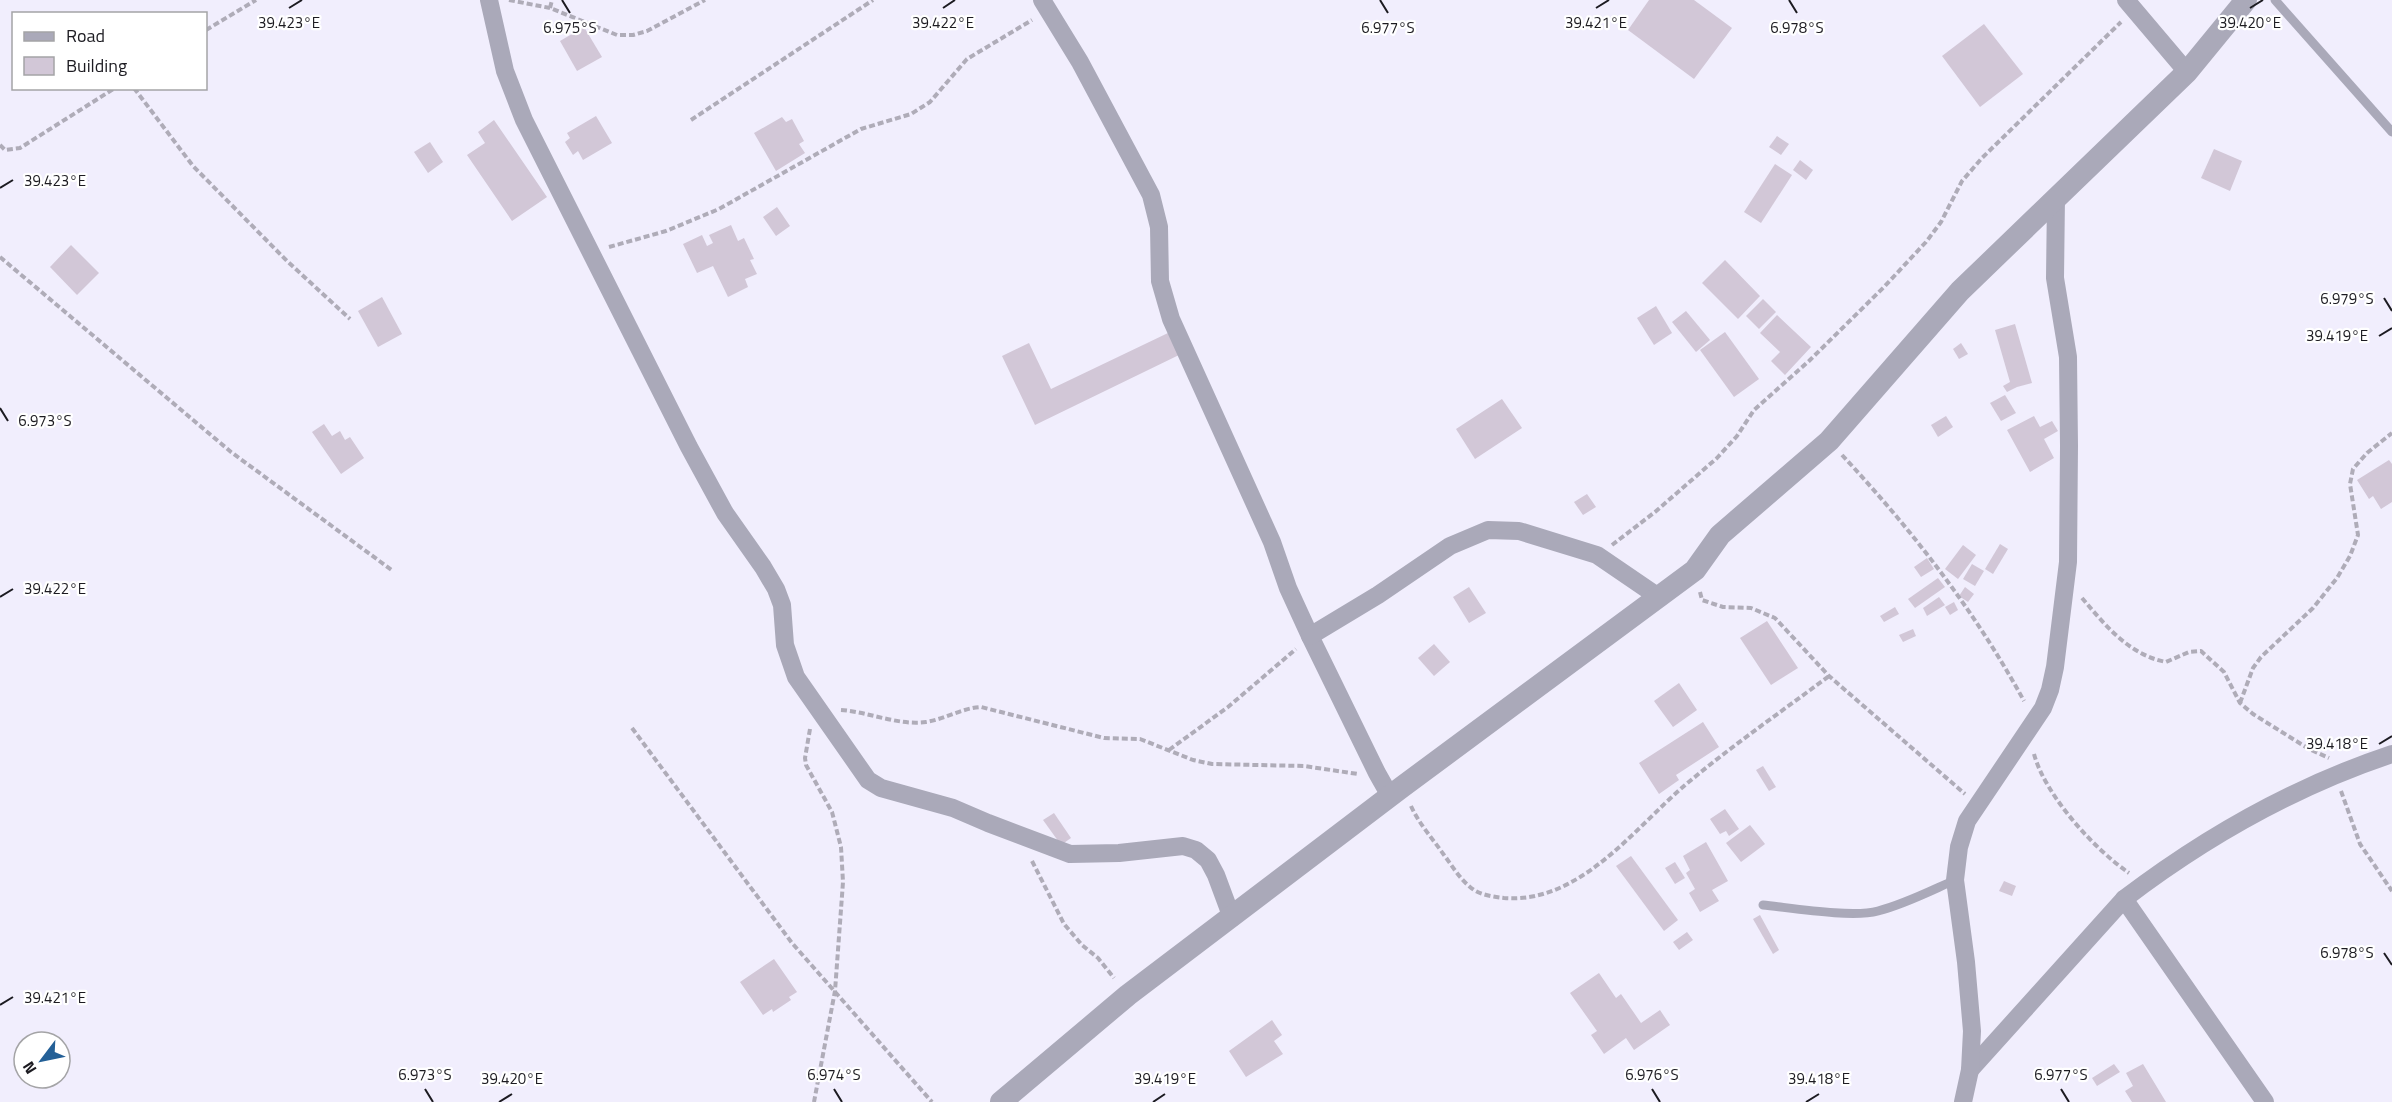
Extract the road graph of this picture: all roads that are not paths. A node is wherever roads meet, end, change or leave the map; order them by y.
1 (489, 0) edge
2 (2246, 0) edge
3 (2275, 0) edge
4 (1045, 5) edge
5 (2129, 5) edge
6 (2187, 72) junction
7 (2392, 132) edge
8 (2056, 197) junction
9 (1660, 598) junction
10 (1310, 636) junction
11 (2392, 754) edge
12 (1396, 791) junction
13 (1956, 880) junction
14 (2124, 899) junction
15 (1763, 905) dead end
16 (1232, 918) junction
17 (1970, 1070) junction
18 (1001, 1102) edge
19 (1963, 1102) edge
20 (2265, 1102) edge

1 - 16 street
2 - 6 street
3 - 7 lane
4 - 10 street
5 - 6 street
6 - 8 street
8 - 9 street
8 - 13 street
9 - 10 street
9 - 12 street
10 - 12 street
11 - 14 street
12 - 16 street
13 - 15 lane
13 - 17 street
14 - 17 street
14 - 20 street
16 - 18 street
17 - 19 street

